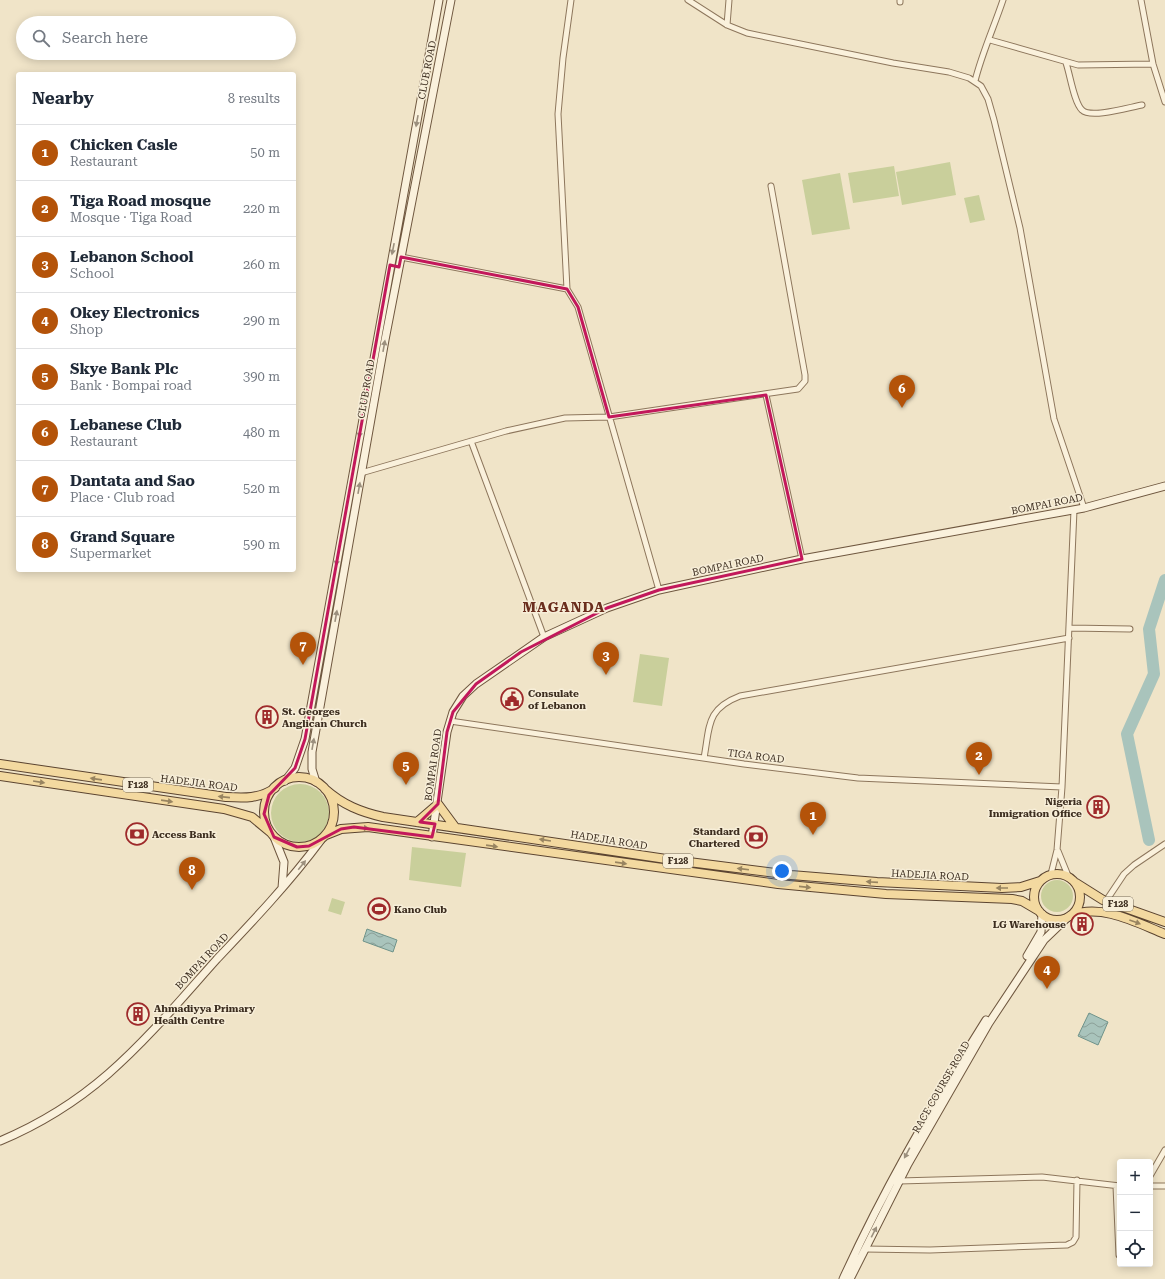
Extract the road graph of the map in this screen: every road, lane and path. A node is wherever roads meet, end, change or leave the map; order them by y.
1 (439, 0) edge
2 (451, 0) edge
3 (571, 0) edge
4 (688, 0) edge
5 (729, 0) edge
6 (1004, 0) edge
7 (1141, 0) edge
8 (727, 25) junction
9 (990, 40) junction
10 (1066, 63) junction
11 (1153, 64) junction
12 (975, 81) junction
13 (1165, 102) edge
14 (1142, 105) dead end
15 (771, 186) dead end
16 (401, 257) junction
17 (390, 265) junction
18 (399, 267) junction
19 (567, 289) junction
20 (766, 395) junction
21 (609, 417) junction
22 (471, 441) junction
23 (361, 473) junction
24 (1165, 486) edge
25 (1084, 508) junction
26 (1074, 510) junction
27 (802, 559) junction
28 (659, 590) junction
29 (1070, 628) junction
30 (1130, 629) dead end
31 (544, 637) junction
32 (1070, 638) junction
33 (320, 653) junction
34 (329, 655) junction
35 (450, 721) junction
36 (704, 758) junction
37 (0, 764) edge
38 (0, 776) edge
39 (285, 781) junction
40 (316, 782) junction
41 (1062, 787) junction
42 (275, 788) junction
43 (325, 789) junction
44 (438, 804) junction
45 (417, 822) junction
46 (435, 824) junction
47 (455, 827) junction
48 (272, 834) junction
49 (323, 838) junction
50 (432, 838) junction
51 (1165, 844) edge
52 (1057, 850) junction
53 (1051, 874) junction
54 (1072, 880) junction
55 (1040, 881) junction
56 (282, 888) junction
57 (1106, 901) junction
58 (1040, 912) junction
59 (1069, 916) junction
60 (1165, 922) edge
61 (1165, 934) edge
62 (0, 1141) edge
63 (1165, 1150) edge
64 (1153, 1171) edge
65 (1077, 1180) junction
66 (900, 1181) junction
67 (1117, 1186) edge
68 (1153, 1186) edge
69 (1165, 1186) edge
70 (1118, 1195) edge
71 (1118, 1231) edge
72 (865, 1249) junction
73 (843, 1279) edge
74 (850, 1279) edge

1 -> 17 main road
2 - 16 main road, CLUB ROAD
3 - 19 street
4 - 8 street
5 - 8 street
6 - 9 street
7 - 11 street
8 - 12 street
9 - 10 street
9 - 12 street
10 - 11 street
10 - 14 street
11 - 13 street
12 - 25 street
15 - 20 street
16 - 18 main road, CLUB ROAD
16 - 19 street
17 - 18 main road
17 -> 33 main road
23 -> 18 main road, CLUB ROAD
19 - 21 street
20 - 21 street
20 - 27 street
21 - 22 street
21 - 28 street
22 - 23 street
22 - 31 street
34 -> 23 main road, CLUB ROAD
24 - 25 main road, BOMPAI ROAD
25 - 26 main road, BOMPAI ROAD
26 - 27 main road, BOMPAI ROAD
26 - 29 street
27 - 28 main road, BOMPAI ROAD
28 - 31 main road, BOMPAI ROAD
29 - 30 street
29 - 32 street
31 - 35 main road, BOMPAI ROAD
32 - 36 street
32 - 41 street
33 - 34 main road
33 - 39 main road
40 -> 34 main road, CLUB ROAD
35 - 36 street, TIGA ROAD
35 - 44 main road, BOMPAI ROAD
36 - 41 street, TIGA ROAD
42 -> 37 main road, HADEJIA ROAD / F128
38 -> 48 main road, F128
39 - 40 main road, F128
39 - 42 main road, F128
40 - 43 main road, F128
41 - 52 street
42 - 48 main road
43 - 45 main road, HADEJIA ROAD / F128
43 - 49 main road
44 - 45 main road
44 - 46 main road, BOMPAI ROAD
44 - 47 main road
45 - 46 main road, HADEJIA ROAD / F128
46 - 47 main road, HADEJIA ROAD / F128
46 - 50 main road, BOMPAI ROAD
55 -> 47 main road, HADEJIA ROAD / F128
48 - 49 main road, F128
48 - 56 main road
49 -> 50 main road, HADEJIA ROAD / F128
56 -> 49 main road, BOMPAI ROAD
50 -> 58 main road, HADEJIA ROAD / F128
51 - 57 street
52 - 53 street
52 - 54 street
53 - 54 main road, F128
53 - 55 main road, F128
54 - 57 main road, F128
54 - 59 main road
55 - 58 main road
56 - 62 main road, BOMPAI ROAD
57 - 60 main road, F128
58 - 59 main road, F128
58 -> 73 main road, RACE COURSE ROAD
59 -> 61 main road, F128
59 - 66 main road, RACE COURSE ROAD
63 - 64 street
65 - 66 street
65 - 67 street
65 - 72 street
72 -> 66 main road, RACE COURSE ROAD
68 - 69 street
70 - 71 street
72 - 74 main road, RACE COURSE ROAD

